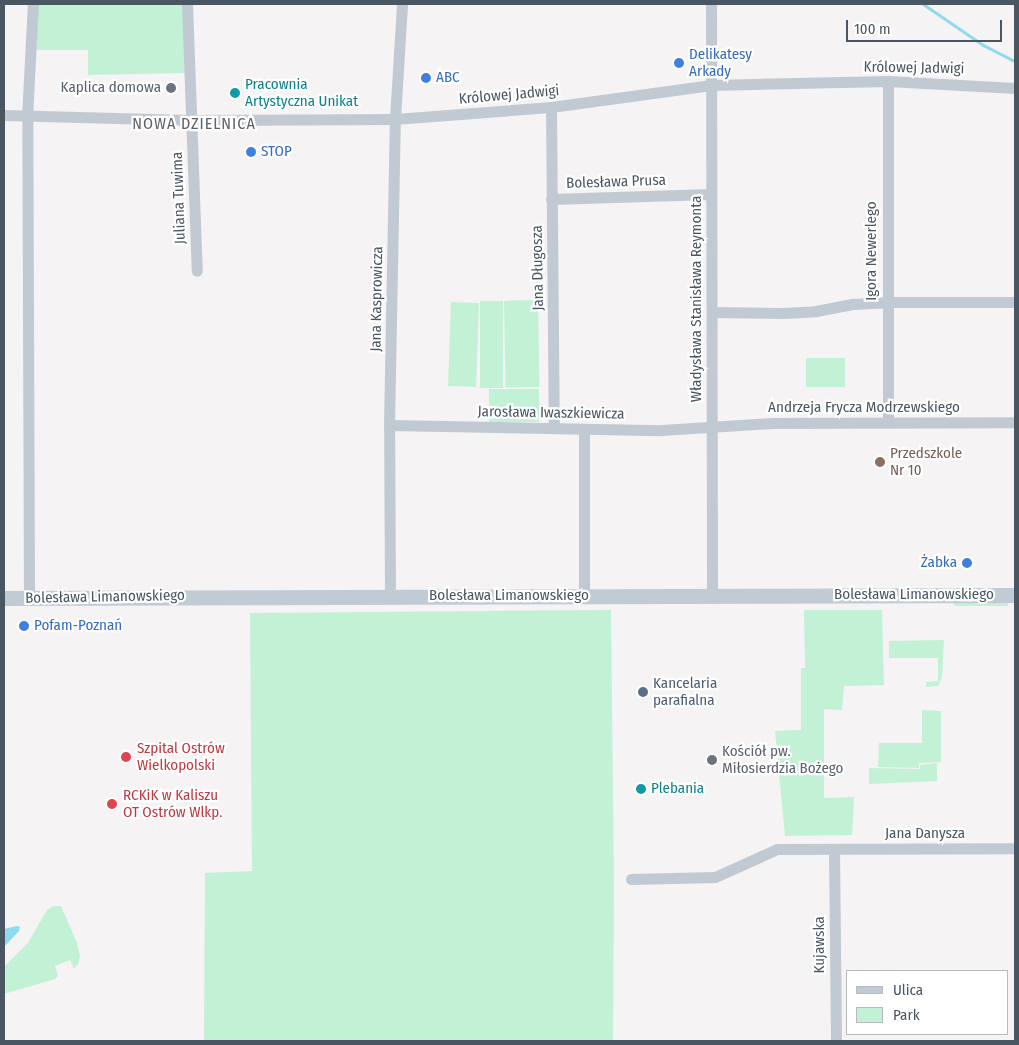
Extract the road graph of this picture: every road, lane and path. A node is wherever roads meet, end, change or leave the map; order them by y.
1 (33, 4) edge
2 (186, 4) edge
3 (402, 4) edge
4 (711, 4) edge
5 (888, 81) junction
6 (711, 85) junction
7 (1015, 88) edge
8 (551, 107) junction
9 (4, 115) edge
10 (27, 117) junction
11 (395, 118) junction
12 (191, 120) junction
13 (711, 194) junction
14 (552, 199) junction
15 (197, 271) dead end
16 (887, 302) junction
17 (1015, 302) edge
18 (712, 312) junction
19 (888, 422) junction
20 (1015, 422) edge
21 (389, 425) junction
22 (712, 425) junction
23 (554, 428) junction
24 (584, 429) junction
25 (584, 595) junction
26 (712, 595) junction
27 (1015, 595) edge
28 (390, 596) junction
29 (4, 598) edge
30 (29, 598) junction
31 (1015, 848) edge
32 (834, 849) junction
33 (631, 880) dead end
34 (836, 1041) edge

1 - 10 street
2 - 12 street, Juliana Tuwima
3 - 11 street, Jana Kasprowicza
4 - 6 street, Władysława Stanisława Reymonta
5 - 6 street, Królowej Jadwigi
5 - 7 street, Królowej Jadwigi
5 - 16 street, Igora Newerlego
6 - 8 street, Królowej Jadwigi
6 - 13 street, Władysława Stanisława Reymonta
8 - 11 street, Królowej Jadwigi
8 - 14 street, Jana Długosza
9 - 10 street, Królowej Jadwigi
10 - 12 street, Królowej Jadwigi
10 - 30 street
11 - 12 street, Królowej Jadwigi
11 - 21 street, Jana Kasprowicza
12 - 15 street, Juliana Tuwima
13 - 14 street, Bolesława Prusa
13 - 18 street, Władysława Stanisława Reymonta
14 - 23 street, Jana Długosza
16 - 17 street
16 - 18 street
16 - 19 street, Igora Newerlego
18 - 22 street, Władysława Stanisława Reymonta
19 - 20 street, Andrzeja Frycza Modrzewskiego
19 - 22 street, Andrzeja Frycza Modrzewskiego
21 - 23 street, Jarosława Iwaszkiewicza
21 - 28 street, Jana Kasprowicza
22 - 24 street, Jarosława Iwaszkiewicza
22 - 26 street, Władysława Stanisława Reymonta
23 - 24 street, Jarosława Iwaszkiewicza
24 - 25 street
25 - 26 street, Bolesława Limanowskiego
25 - 28 street, Bolesława Limanowskiego
26 - 27 street, Bolesława Limanowskiego
28 - 30 street, Bolesława Limanowskiego
29 - 30 street, Bolesława Limanowskiego
31 - 32 street, Jana Danysza
32 - 33 street, Jana Danysza
32 - 34 street, Kujawska

